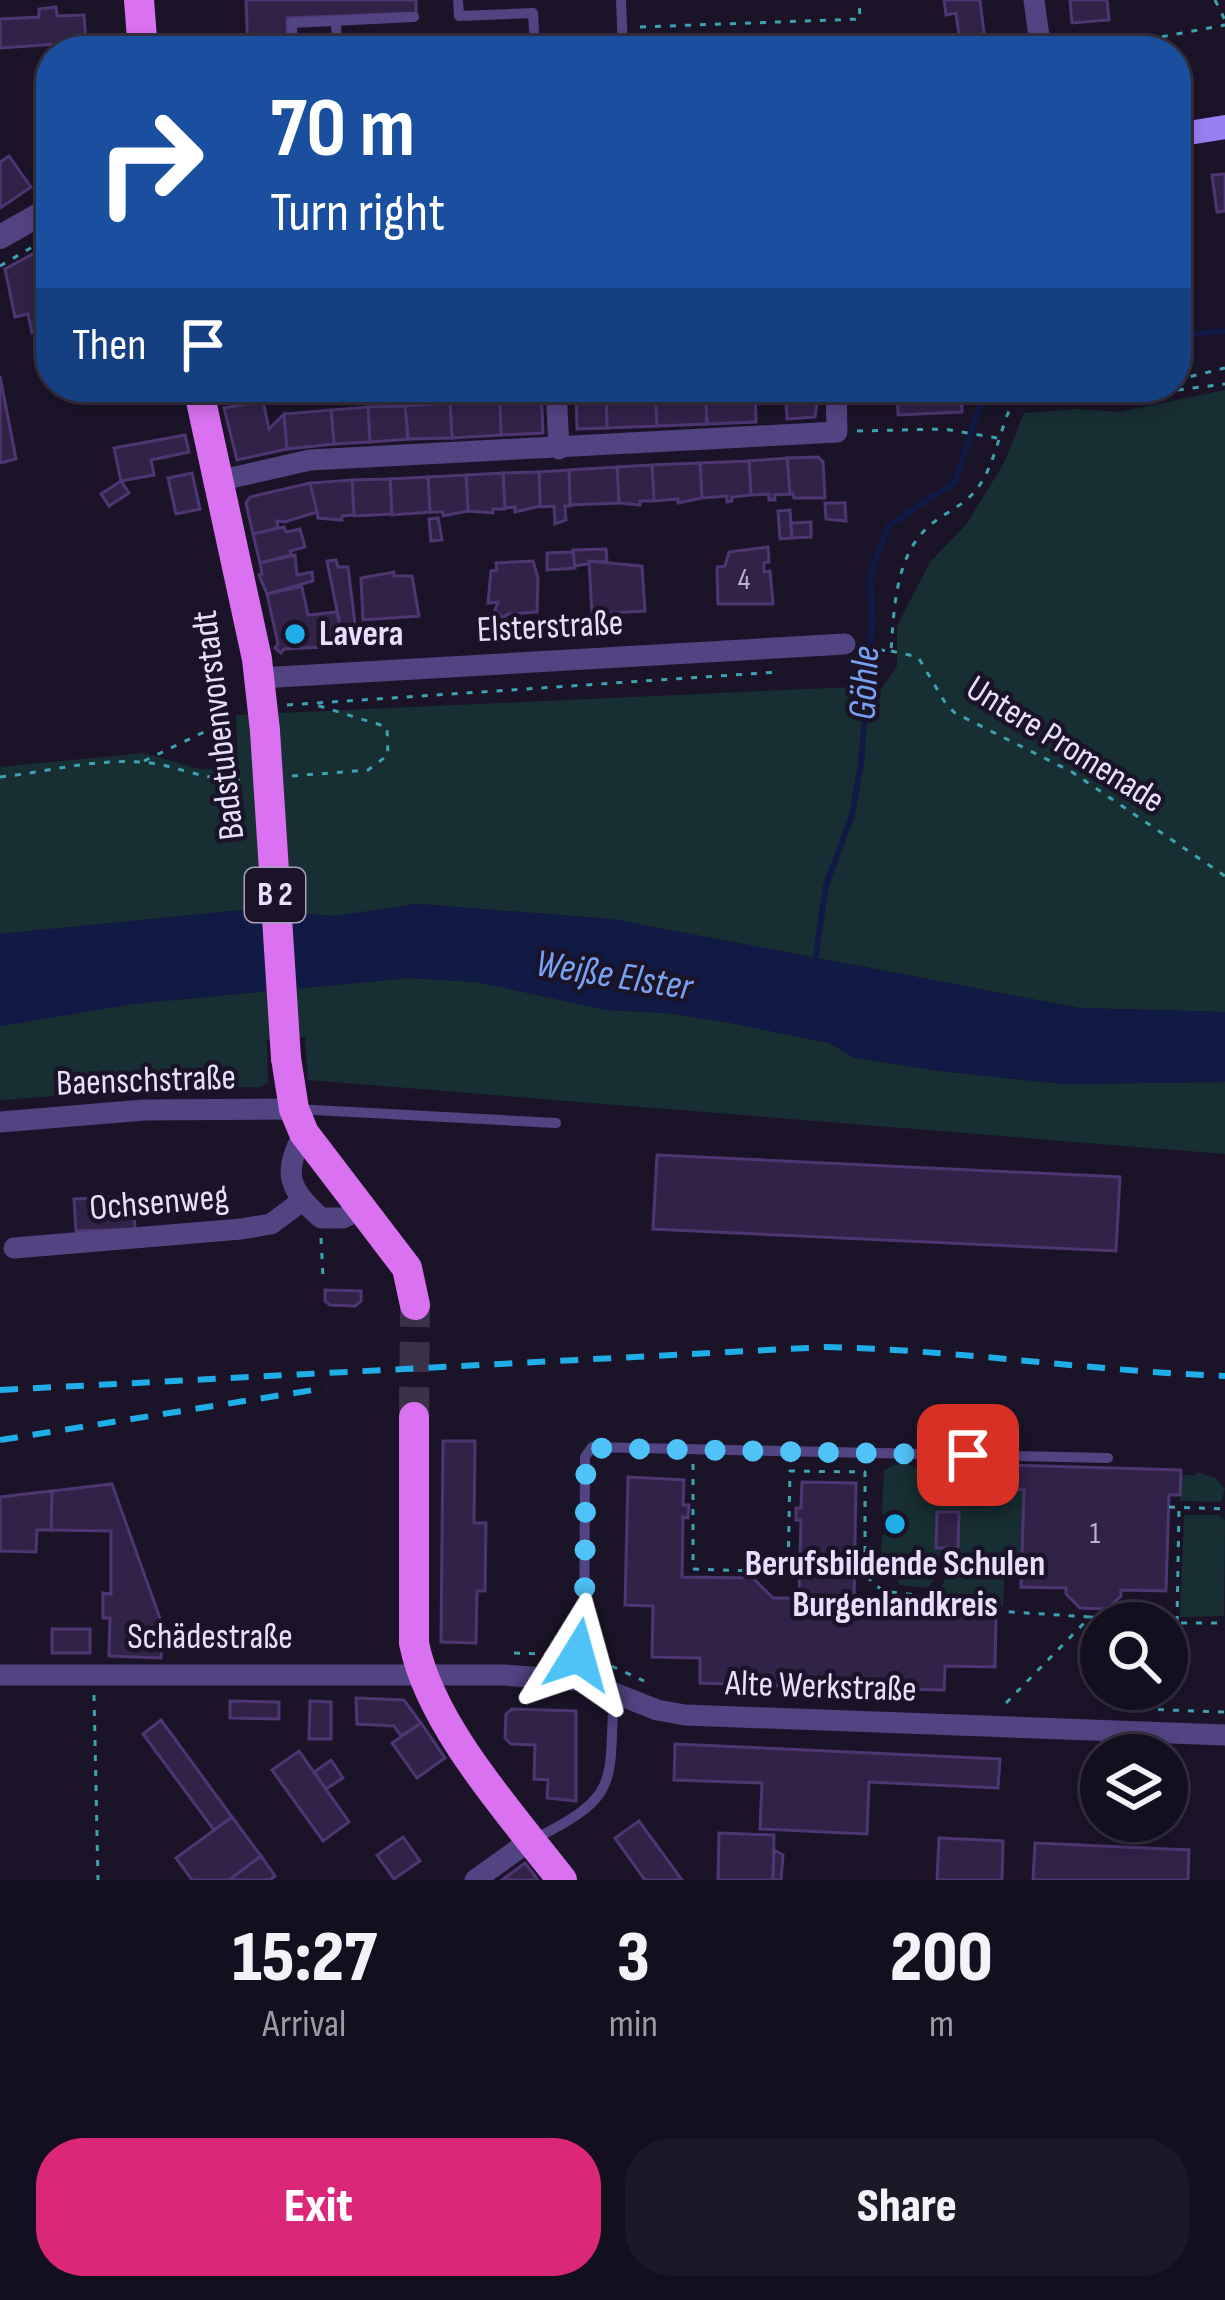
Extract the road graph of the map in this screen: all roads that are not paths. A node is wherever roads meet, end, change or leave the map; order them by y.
1 (139, 0) edge
2 (458, 0) edge
3 (621, 0) edge
4 (1034, 0) edge
5 (414, 17) dead end
6 (336, 20) junction
7 (142, 36) edge
8 (292, 36) edge
9 (337, 36) edge
10 (534, 36) edge
11 (622, 36) edge
12 (1039, 36) edge
13 (1225, 127) edge
14 (1191, 133) edge
15 (36, 217) edge
16 (0, 237) edge
17 (201, 402) edge
18 (557, 402) edge
19 (836, 402) edge
20 (559, 449) junction
21 (218, 481) junction
22 (852, 646) road end
23 (260, 678) junction
24 (300, 1121) junction
25 (0, 1122) edge
26 (556, 1123) dead end
27 (302, 1201) junction
28 (362, 1209) junction
29 (14, 1248) dead end
30 (415, 1305) tunnel mouth
31 (414, 1417) tunnel mouth
32 (1108, 1458) dead end
33 (0, 1675) edge
34 (420, 1676) junction
35 (584, 1681) junction
36 (614, 1692) junction
37 (1225, 1735) edge
38 (531, 1840) junction
39 (475, 1880) edge
40 (562, 1880) edge

1 - 7 main road
2 - 10 lane
3 - 11 lane
4 - 12 street
5 - 6 lane
6 - 8 lane
6 - 9 lane
13 - 14 main road
15 - 16 street
17 - 21 main road, Badstubenvorstadt / B 2
18 - 20 street
19 - 20 street
20 - 21 street
21 - 23 main road, Badstubenvorstadt / B 2
22 - 23 street, Elsterstraße
23 - 24 main road, Badstubenvorstadt / B 2, bridge
24 - 25 street, Baenschstraße
24 - 26 lane
24 - 27 street
24 - 28 main road, B 2
27 - 28 street
27 - 29 street, Ochsenweg
28 - 30 main road, B 2
31 - 34 main road
32 - 35 lane
33 - 34 street, Schädestraße
34 - 35 street, Alte Werkstraße
34 - 38 main road
35 - 36 street, Alte Werkstraße
36 - 37 street, Alte Werkstraße
36 - 38 lane
38 - 39 street
38 - 40 main road

